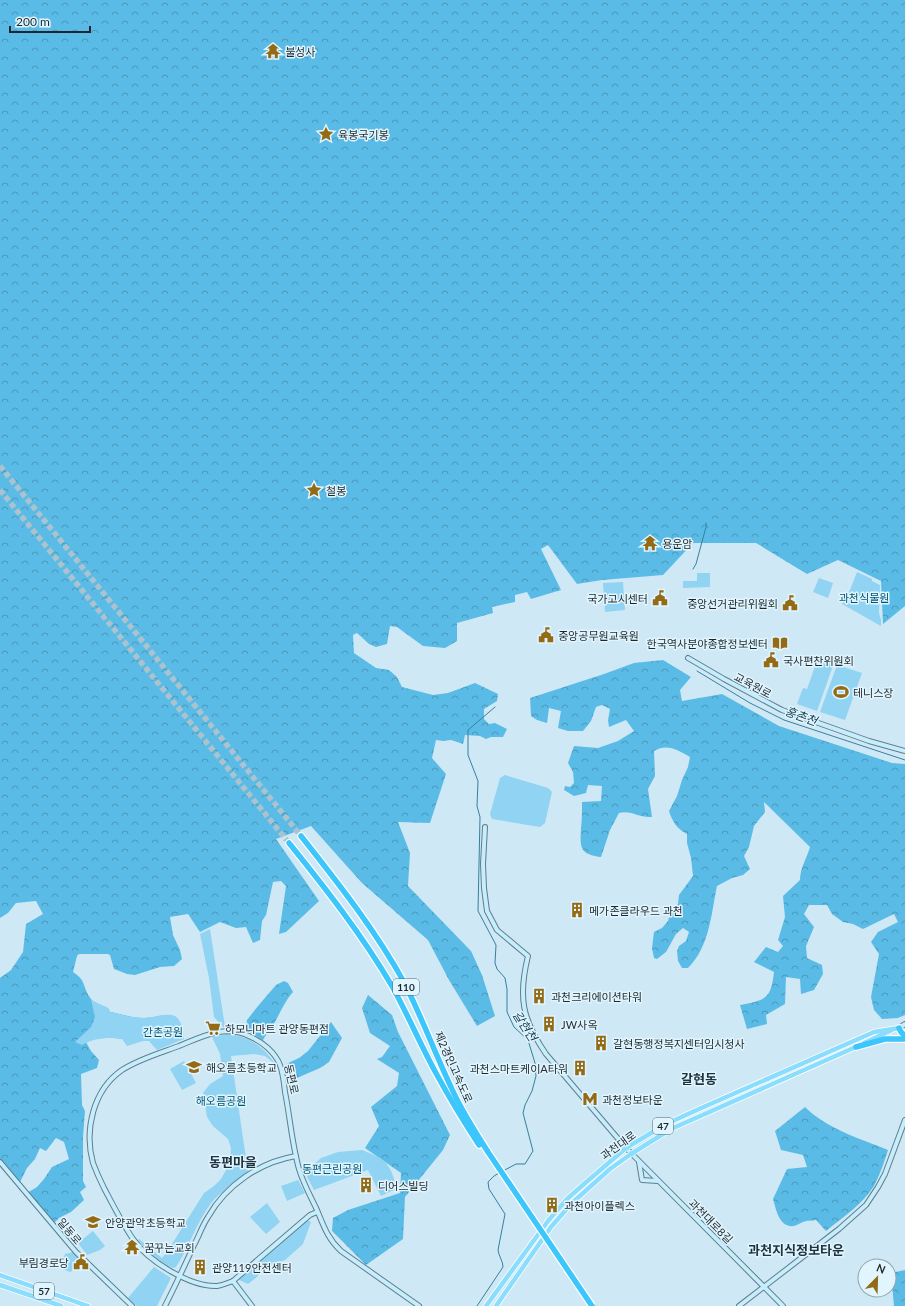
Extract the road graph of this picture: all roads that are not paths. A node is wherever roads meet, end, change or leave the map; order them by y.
1 (688, 658) dead end
2 (905, 746) edge
3 (899, 749) junction
4 (905, 751) edge
5 (485, 827) dead end
6 (301, 836) tunnel mouth
7 (289, 843) tunnel mouth
8 (905, 1024) edge
9 (899, 1028) junction
10 (905, 1030) edge
11 (874, 1032) junction
12 (874, 1038) junction
13 (905, 1038) edge
14 (856, 1047) junction
15 (905, 1120) edge
16 (626, 1148) junction
17 (487, 1153) junction
18 (631, 1154) junction
19 (296, 1156) junction
20 (0, 1162) edge
21 (640, 1162) junction
22 (658, 1181) junction
23 (317, 1212) junction
24 (0, 1275) edge
25 (180, 1275) junction
26 (233, 1281) junction
27 (0, 1285) edge
28 (764, 1287) junction
29 (61, 1306) edge
30 (88, 1306) edge
31 (132, 1306) edge
32 (165, 1306) edge
33 (252, 1306) edge
34 (419, 1306) edge
35 (486, 1306) edge
36 (496, 1306) edge
37 (587, 1306) edge
38 (592, 1306) edge
39 (740, 1306) edge
40 (783, 1306) edge

1 - 3 street, 교육원로
2 - 3 street
3 - 4 street, 교육원로
5 - 16 street, 과천대로8길
6 - 17 highway, 제2경인고속도로 / 110
7 - 17 highway, 제2경인고속도로 / 110
8 - 9 street
9 - 10 highway, 47
9 - 11 main road, 과천대로 / 47
9 - 12 main road, 과천대로
9 - 13 highway
11 - 12 main road
11 - 16 main road, 과천대로 / 47
12 - 14 main road, 과천대로
13 - 14 highway
14 - 18 main road, 과천대로
15 - 28 street
16 - 18 street, 과천대로8길
16 - 35 main road, 과천대로 / 47
17 - 37 highway, 제2경인고속도로 / 110, bridge
17 - 38 highway, 제2경인고속도로 / 110, bridge
18 - 21 street, 과천대로8길
18 - 36 main road, 과천대로
19 - 23 street, 동편로
19 - 25 street
19 - 25 street, 동편로
20 - 31 street, 일동로
21 - 22 street, 과천대로8길
21 - 22 street
22 - 28 street, 과천대로8길
23 - 26 street, 동편로
23 - 34 street
24 - 30 main road, 57
25 - 26 street, 동편로
25 - 32 street
26 - 33 street
27 - 29 main road, 57
28 - 39 street
28 - 40 street, 과천대로8길

